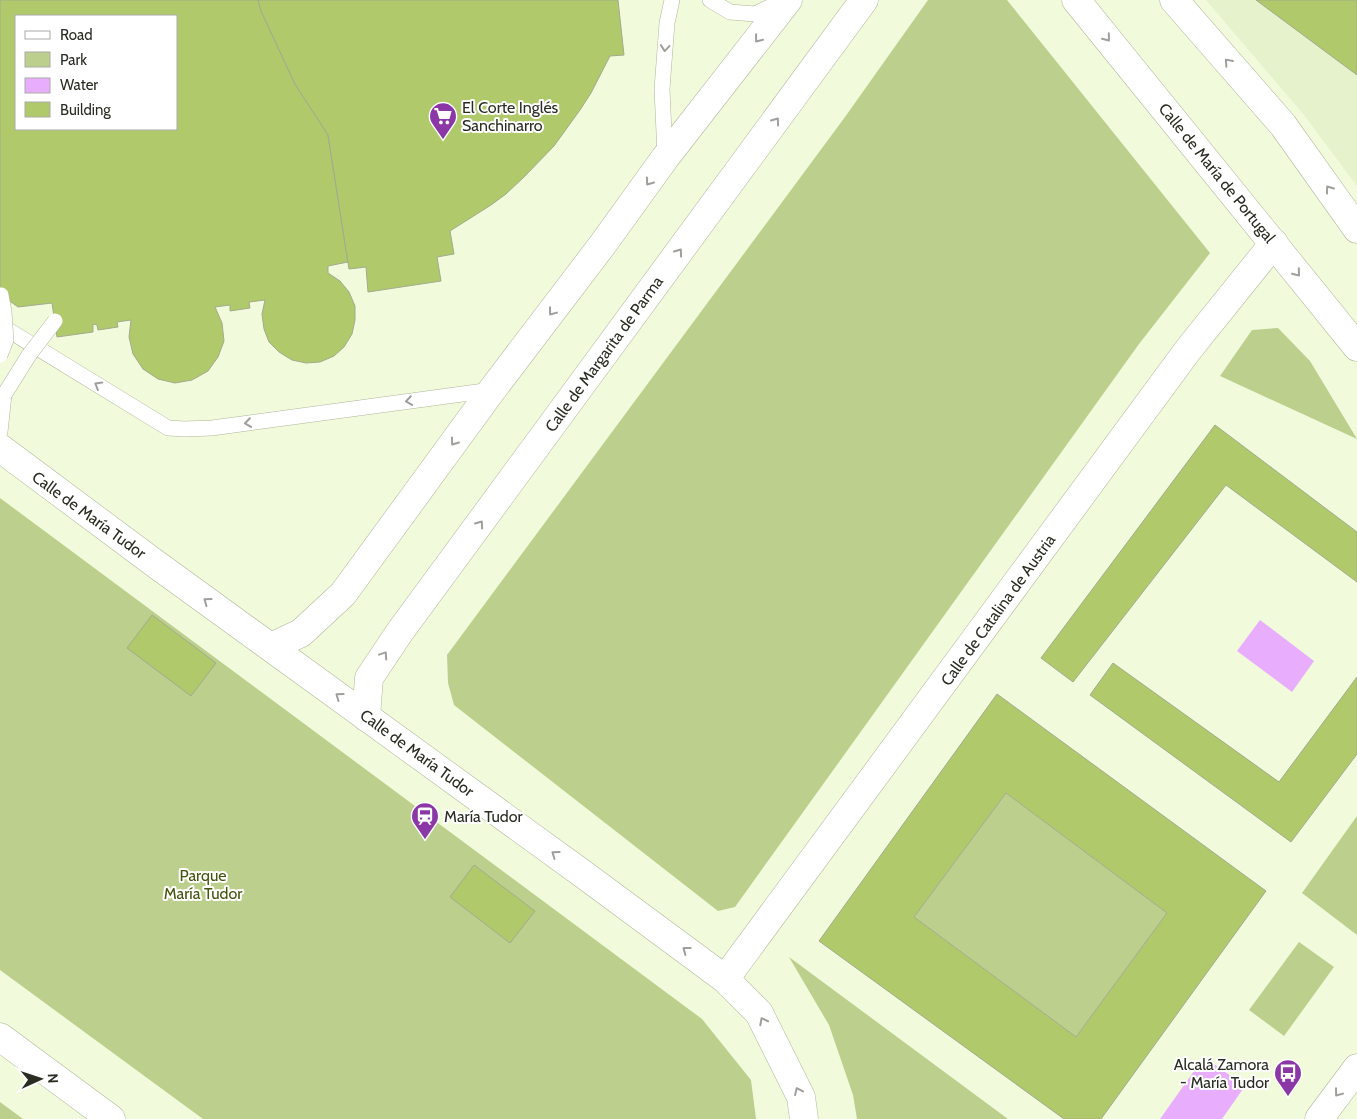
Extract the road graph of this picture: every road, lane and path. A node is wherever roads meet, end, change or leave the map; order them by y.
1 (672, 0) edge
2 (710, 0) edge
3 (783, 0) edge
4 (788, 0) edge
5 (864, 0) edge
6 (1076, 0) edge
7 (1174, 0) edge
8 (666, 158) junction
9 (1357, 229) edge
10 (1274, 243) junction
11 (1, 295) edge
12 (54, 321) dead end
13 (0, 325) edge
14 (1357, 347) edge
15 (0, 355) edge
16 (492, 390) junction
17 (0, 432) edge
18 (0, 448) edge
19 (271, 647) junction
20 (366, 717) junction
21 (725, 979) junction
22 (0, 1036) edge
23 (1357, 1068) edge
24 (111, 1119) edge
25 (804, 1119) edge
26 (1319, 1119) edge

1 -> 8 lane
2 - 3 lane
4 -> 8 street
20 -> 5 street, Calle de Margarita de Parma
6 -> 10 street, Calle de María de Portugal
9 -> 7 street
8 -> 16 street
10 -> 14 street, Calle de María de Portugal
10 - 21 street, Calle de Catalina de Austria
11 - 15 lane, bridge
12 - 17 lane, bridge
16 -> 13 lane
16 -> 19 street
19 -> 18 street, Calle de María Tudor
20 -> 19 street, Calle de María Tudor
21 -> 20 street, Calle de María Tudor
25 -> 21 street, Calle de María Tudor
22 - 24 street
23 -> 26 street

